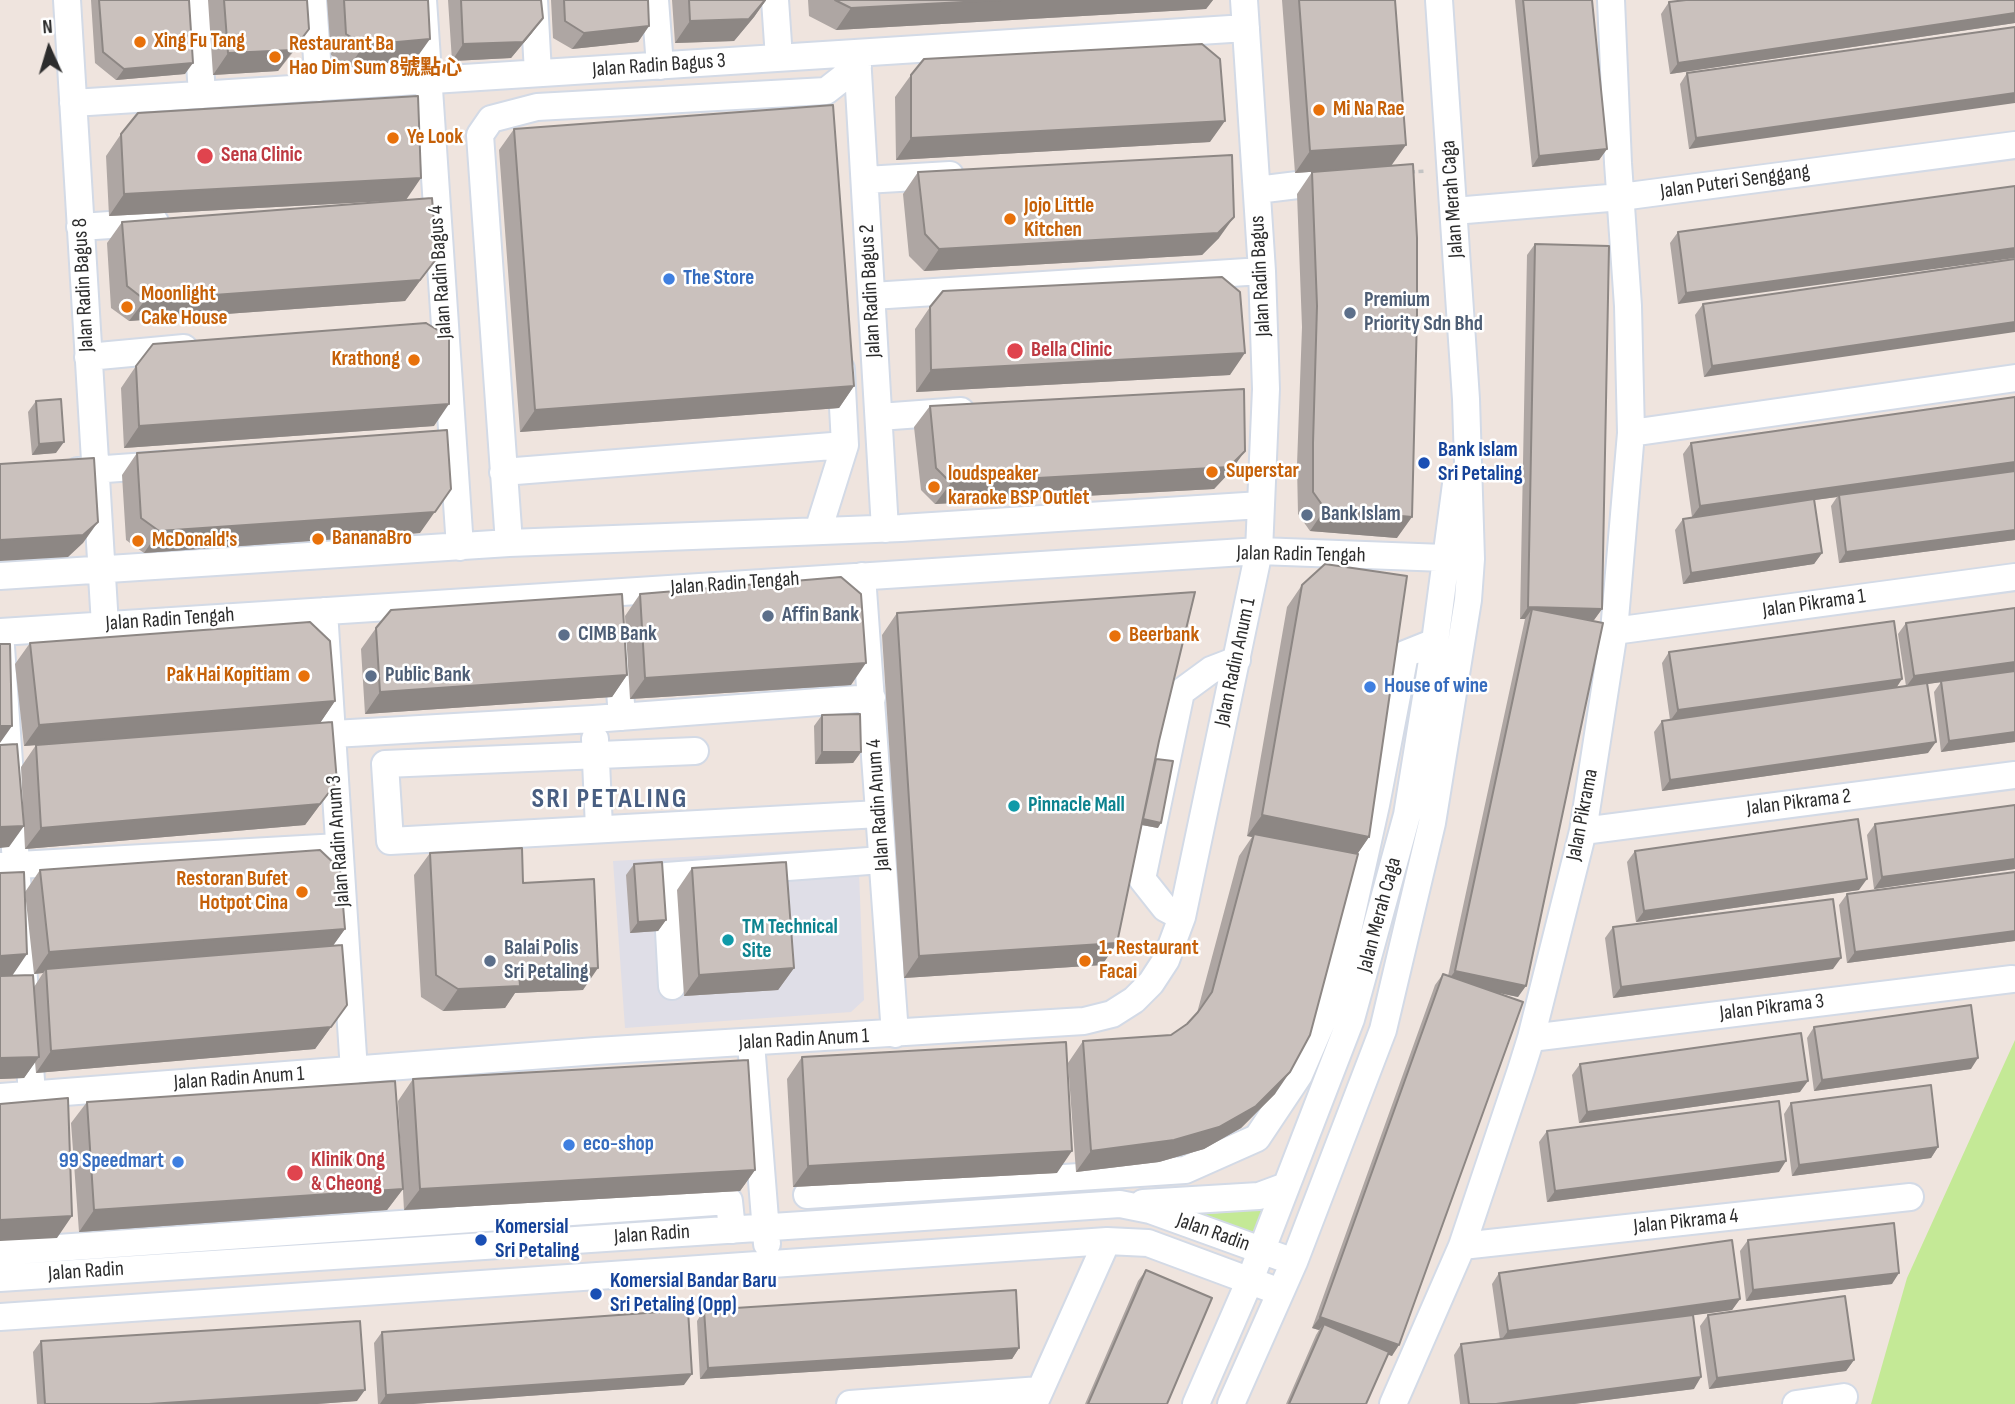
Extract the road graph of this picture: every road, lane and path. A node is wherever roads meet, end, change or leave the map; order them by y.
1 (66, 0) edge
2 (196, 0) edge
3 (313, 0) edge
4 (424, 0) edge
5 (534, 0) edge
6 (655, 0) edge
7 (775, 0) edge
8 (1244, 0) edge
9 (1439, 0) edge
10 (1611, 0) edge
11 (1246, 28) junction
12 (779, 58) junction
13 (858, 60) junction
14 (660, 65) junction
15 (538, 73) junction
16 (428, 80) junction
17 (319, 88) junction
18 (826, 91) junction
19 (202, 95) junction
20 (73, 103) junction
21 (828, 119) edge
22 (2015, 145) edge
23 (1254, 153) junction
24 (1226, 155) edge
25 (1422, 172) dead end
26 (976, 173) edge
27 (1404, 173) edge
28 (1364, 177) edge
29 (865, 180) junction
30 (1257, 190) junction
31 (1621, 197) junction
32 (436, 204) junction
33 (409, 206) edge
34 (1454, 211) junction
35 (176, 221) edge
36 (80, 227) junction
37 (1262, 271) junction
38 (872, 296) junction
39 (445, 326) junction
40 (418, 328) edge
41 (212, 346) edge
42 (840, 350) edge
43 (88, 357) junction
44 (2015, 378) edge
45 (1266, 390) junction
46 (1238, 391) edge
47 (989, 409) edge
48 (878, 417) junction
49 (1631, 433) junction
50 (453, 444) junction
51 (845, 445) junction
52 (425, 446) edge
53 (191, 463) edge
54 (95, 469) junction
55 (54, 472) edge
56 (503, 472) junction
57 (1261, 505) junction
58 (885, 529) junction
59 (818, 531) junction
60 (509, 543) junction
61 (460, 547) junction
62 (1259, 551) junction
63 (1305, 553) junction
64 (1459, 559) junction
65 (101, 570) junction
66 (0, 576) edge
67 (862, 576) junction
68 (2015, 577) edge
69 (1252, 584) junction
70 (612, 592) junction
71 (324, 611) junction
72 (104, 625) junction
73 (1614, 631) junction
74 (0, 632) edge
75 (1436, 642) junction
76 (1237, 660) junction
77 (872, 698) junction
78 (622, 717) junction
79 (593, 719) junction
80 (332, 734) junction
81 (278, 737) edge
82 (695, 751) dead end
83 (36, 752) edge
84 (4, 754) edge
85 (597, 755) junction
86 (2015, 775) edge
87 (879, 814) junction
88 (599, 828) junction
89 (1583, 831) junction
90 (340, 847) junction
91 (882, 860) junction
92 (8, 865) edge
93 (1182, 917) junction
94 (347, 960) junction
95 (320, 962) edge
96 (2012, 979) dead end
97 (52, 982) edge
98 (12, 985) edge
99 (673, 986) dead end
100 (895, 1034) junction
101 (1531, 1038) junction
102 (751, 1043) junction
103 (354, 1071) junction
104 (32, 1095) junction
105 (0, 1097) edge
106 (1286, 1186) junction
107 (836, 1193) junction
108 (807, 1195) dead end
109 (1910, 1198) dead end
110 (1120, 1204) junction
111 (839, 1223) junction
112 (766, 1228) junction
113 (732, 1230) junction
114 (1107, 1241) junction
115 (1462, 1246) junction
116 (1261, 1250) junction
117 (0, 1252) edge
118 (1294, 1262) junction
119 (769, 1265) junction
120 (0, 1278) edge
121 (1250, 1280) junction
122 (1280, 1292) junction
123 (0, 1317) edge
124 (1037, 1397) edge
125 (1844, 1397) dead end
126 (850, 1404) edge
127 (1196, 1404) edge
128 (1231, 1404) edge
129 (1393, 1404) edge
130 (1796, 1404) edge

1 - 20 street, Jalan Radin Bagus 8
2 - 19 street
3 - 17 street
4 - 16 street, Jalan Radin Bagus 4
5 - 15 street
6 - 14 street
7 - 12 street
8 - 11 street, Jalan Radin Bagus
9 - 34 street, Jalan Merah Caga
10 - 31 street, Jalan Pikrama
11 - 13 street, Jalan Radin Bagus 3
11 - 23 street, Jalan Radin Bagus
12 - 13 street, Jalan Radin Bagus 3
12 - 14 street, Jalan Radin Bagus 3
13 - 18 street
13 - 29 street, Jalan Radin Bagus 2
14 - 15 street, Jalan Radin Bagus 3
15 - 16 street, Jalan Radin Bagus 3
16 - 17 street, Jalan Radin Bagus 3
16 - 32 street, Jalan Radin Bagus 4
17 - 19 street, Jalan Radin Bagus 3
18 - 21 street
18 - 56 street
19 - 20 street, Jalan Radin Bagus 3
20 - 36 street, Jalan Radin Bagus 8
22 - 31 street, Jalan Puteri Senggang
23 - 24 street
23 - 30 street, Jalan Radin Bagus
25 - 27 path
26 - 29 street
28 - 30 street
29 - 38 street, Jalan Radin Bagus 2
30 - 37 street, Jalan Radin Bagus
31 - 34 street, Jalan Puteri Senggang
31 - 49 street, Jalan Pikrama
32 - 33 street
32 - 39 street, Jalan Radin Bagus 4
34 - 64 street, Jalan Merah Caga
35 - 36 street
36 - 43 street, Jalan Radin Bagus 8
37 - 38 street
37 - 45 street, Jalan Radin Bagus
38 - 48 street, Jalan Radin Bagus 2
39 - 40 street
39 - 50 street, Jalan Radin Bagus 4
41 - 43 street
42 - 51 street
43 - 54 street, Jalan Radin Bagus 8
44 - 49 street
45 - 46 street
45 - 57 street, Jalan Radin Bagus
47 - 48 street
48 - 58 street, Jalan Radin Bagus 2
49 - 73 street, Jalan Pikrama
50 - 52 street
50 - 61 street, Jalan Radin Bagus 4
51 - 56 street
51 - 59 street
53 - 54 street
54 - 55 street
54 - 65 street, Jalan Radin Bagus 8
56 - 60 street
57 - 58 street
57 - 62 street, Jalan Radin Bagus
58 - 59 street
59 - 60 street
60 - 61 street
61 - 65 street
62 - 63 street, Jalan Radin Tengah
62 - 67 street, Jalan Radin Tengah
62 - 69 street, Jalan Radin Anum 1
63 - 64 street, Jalan Radin Tengah
63 - 69 street
64 - 75 street, Jalan Merah Caga
64 - 118 street, Jalan Merah Caga
65 - 66 street
65 - 72 street, Jalan Radin Bagus 8
67 - 70 street, Jalan Radin Tengah
67 - 77 street, Jalan Radin Anum 4
68 - 73 street, Jalan Pikrama 1
69 - 76 street, Jalan Radin Anum 1
70 - 71 street, Jalan Radin Tengah
70 - 78 street
71 - 72 street, Jalan Radin Tengah
71 - 80 street, Jalan Radin Anum 3
72 - 74 street, Jalan Radin Tengah
73 - 89 street, Jalan Pikrama
74 - 84 street
75 - 106 street, Jalan Merah Caga
75 - 107 street
76 - 93 street, Jalan Radin Anum 1
76 - 93 street
77 - 78 street
77 - 87 street, Jalan Radin Anum 4
78 - 79 street
79 - 80 street
79 - 85 street
80 - 81 street
80 - 90 street, Jalan Radin Anum 3
82 - 85 street
83 - 84 street
84 - 92 street
85 - 88 street
85 - 88 street
86 - 89 street, Jalan Pikrama 2
87 - 88 street
87 - 91 street, Jalan Radin Anum 4
89 - 101 street, Jalan Pikrama
90 - 92 street
90 - 94 street, Jalan Radin Anum 3
91 - 99 street
91 - 100 street, Jalan Radin Anum 4
92 - 98 street
93 - 100 street, Jalan Radin Anum 1
94 - 95 street
94 - 103 street, Jalan Radin Anum 3
96 - 101 street, Jalan Pikrama 3
97 - 98 street
98 - 104 street
100 - 102 street, Jalan Radin Anum 1
101 - 115 street, Jalan Pikrama
102 - 103 street, Jalan Radin Anum 1
102 - 112 street
103 - 104 street, Jalan Radin Anum 1
104 - 105 street, Jalan Radin Anum 1
106 - 110 street
106 - 116 street, Jalan Merah Caga
107 - 108 street
107 - 111 street
109 - 115 street, Jalan Pikrama 4
110 - 111 street, Jalan Radin
110 - 116 street, Jalan Radin
111 - 112 street, Jalan Radin
112 - 113 street, Jalan Radin
112 - 119 street
113 - 117 street
113 - 120 street, Jalan Radin
114 - 119 street, Jalan Radin
114 - 121 street, Jalan Radin
114 - 124 street
115 - 129 street, Jalan Pikrama
116 - 118 street, Jalan Radin
116 - 121 street, Jalan Merah Caga
118 - 122 street, Jalan Merah Caga
119 - 123 street, Jalan Radin
121 - 122 street, Jalan Radin
121 - 127 street, Jalan Merah Caga
122 - 128 street, Jalan Merah Caga
124 - 126 street
125 - 130 street

